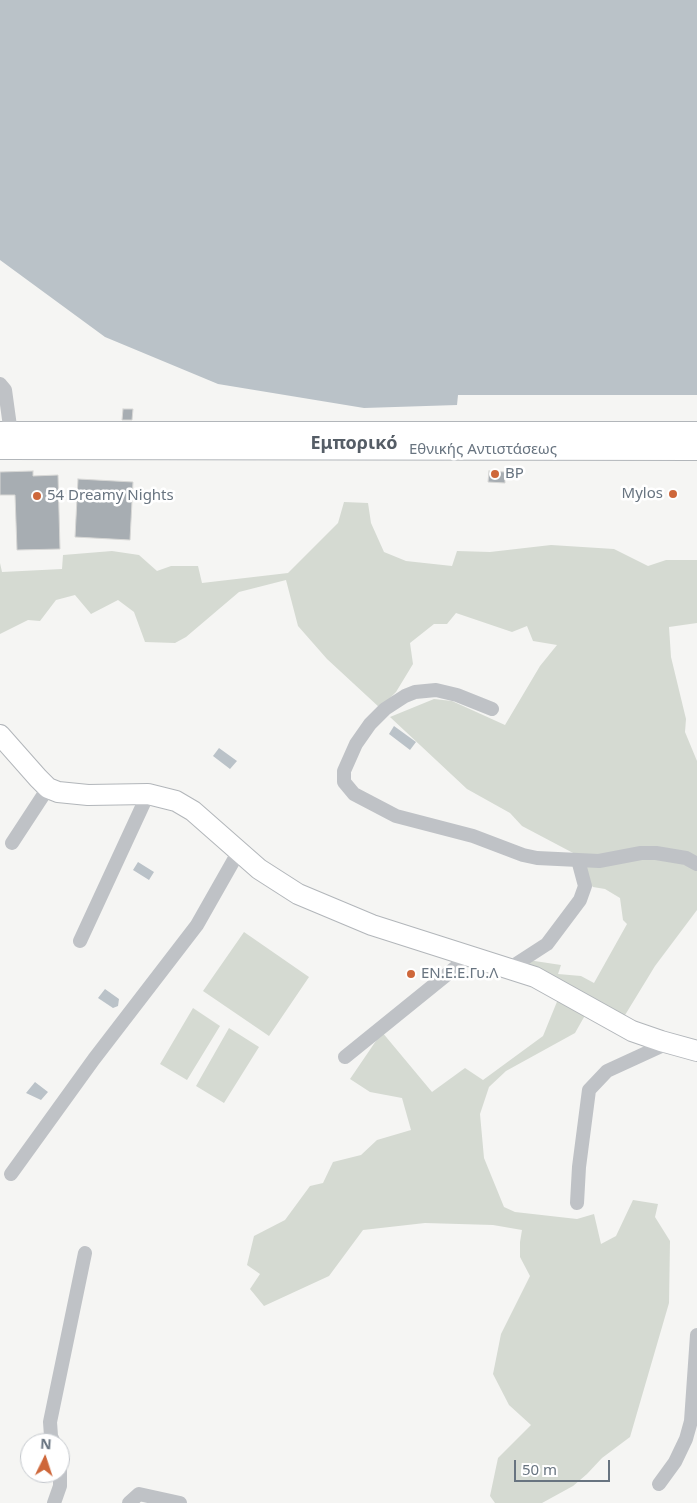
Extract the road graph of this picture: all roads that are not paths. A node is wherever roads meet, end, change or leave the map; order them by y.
1 (0, 384) edge
2 (697, 432) edge
3 (4, 443) edge
4 (697, 450) edge
5 (492, 709) dead end
6 (0, 734) edge
7 (48, 788) junction
8 (148, 794) junction
9 (12, 843) dead end
10 (239, 851) junction
11 (578, 860) junction
12 (697, 864) edge
13 (80, 941) dead end
14 (471, 955) junction
15 (510, 968) junction
16 (668, 1043) junction
17 (697, 1051) edge
18 (345, 1057) dead end
19 (11, 1174) dead end
20 (577, 1203) dead end
21 (85, 1253) dead end
22 (697, 1335) edge
23 (51, 1433) edge
24 (60, 1483) edge
25 (659, 1484) dead end
26 (54, 1503) edge
27 (129, 1503) edge
28 (180, 1503) edge

1 - 3 street
2 - 3 main road, Εθνικής Αντιστάσεως
3 - 4 main road, Εθνικής Αντιστάσεως
5 - 11 street
6 - 7 main road
7 - 8 main road
7 - 9 street
8 - 10 main road
8 - 13 street
10 - 14 main road
10 - 19 street
11 - 12 street
11 - 15 street
14 - 15 main road
14 - 18 street
15 - 16 main road
16 - 17 main road
16 - 20 street
21 - 23 street
22 - 25 street
24 - 26 street
27 - 28 street

